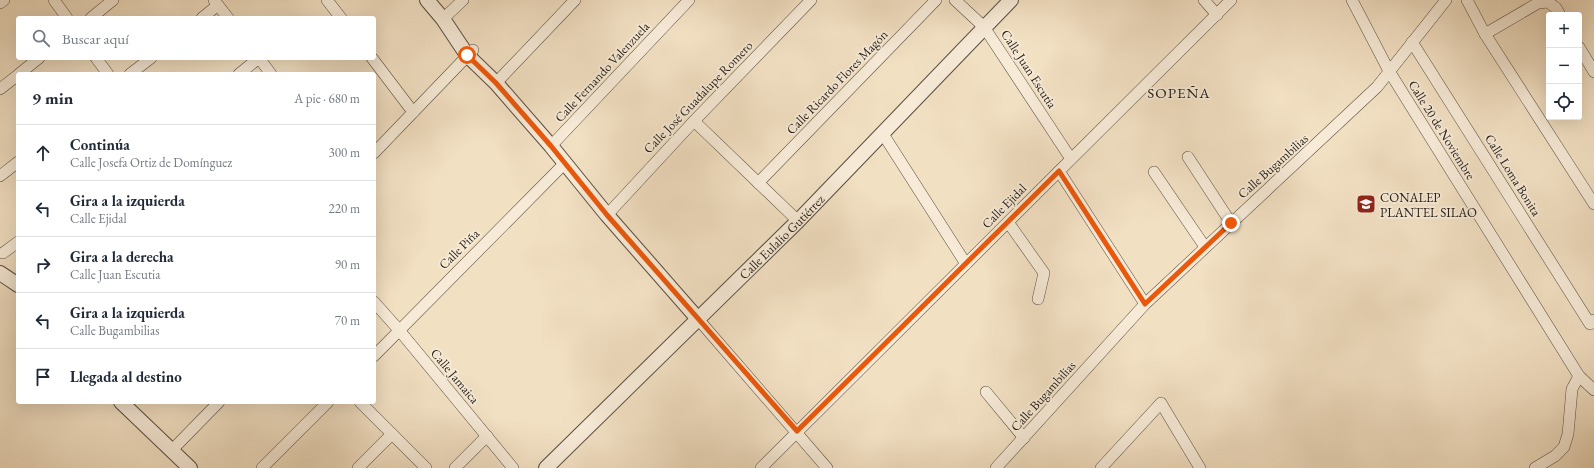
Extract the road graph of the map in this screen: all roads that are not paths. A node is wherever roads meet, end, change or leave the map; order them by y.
1 (4, 0) edge
2 (54, 0) edge
3 (113, 0) edge
4 (327, 0) edge
5 (427, 0) edge
6 (438, 0) edge
7 (463, 0) edge
8 (575, 0) edge
9 (689, 0) edge
10 (811, 0) edge
11 (936, 0) edge
12 (956, 0) edge
13 (1011, 0) edge
14 (1204, 0) edge
15 (1231, 0) edge
16 (1352, 0) edge
17 (1446, 0) edge
18 (1467, 0) edge
19 (0, 3) edge
20 (216, 3) edge
21 (1558, 12) edge
22 (1217, 15) junction
23 (66, 16) edge
24 (93, 16) edge
25 (204, 16) edge
26 (226, 16) edge
27 (339, 16) edge
28 (446, 16) junction
29 (984, 27) junction
30 (1485, 34) junction
31 (1412, 42) junction
32 (1580, 48) edge
33 (473, 56) junction
34 (37, 60) edge
35 (98, 60) edge
36 (148, 60) edge
37 (256, 60) edge
38 (260, 60) edge
39 (374, 60) edge
40 (1389, 71) junction
41 (21, 72) edge
42 (106, 72) edge
43 (132, 72) edge
44 (242, 72) edge
45 (270, 72) edge
46 (1594, 72) edge
47 (16, 76) edge
48 (496, 83) junction
49 (0, 89) edge
50 (413, 112) junction
51 (694, 121) junction
52 (883, 134) junction
53 (551, 146) junction
54 (376, 151) edge
55 (1188, 157) dead end
56 (1071, 159) junction
57 (565, 163) junction
58 (16, 164) edge
59 (1059, 171) junction
60 (1154, 172) dead end
61 (0, 176) edge
62 (758, 183) junction
63 (1594, 204) edge
64 (607, 215) junction
65 (798, 221) junction
66 (1008, 222) junction
67 (1231, 223) junction
68 (16, 243) edge
69 (1205, 247) junction
70 (3, 253) dead end
71 (966, 264) junction
72 (0, 273) edge
73 (16, 284) edge
74 (1038, 299) dead end
75 (376, 304) edge
76 (1145, 304) junction
77 (698, 319) junction
78 (1592, 322) edge
79 (399, 330) junction
80 (376, 354) edge
81 (1579, 376) junction
82 (1594, 390) edge
83 (986, 392) dead end
84 (123, 404) edge
85 (216, 404) edge
86 (326, 404) edge
87 (362, 404) edge
88 (797, 431) junction
89 (392, 434) junction
90 (487, 436) junction
91 (1024, 438) junction
92 (172, 450) junction
93 (560, 455) junction
94 (1197, 467) edge
95 (190, 468) edge
96 (262, 468) edge
97 (358, 468) edge
98 (426, 468) edge
99 (455, 468) edge
100 (513, 468) edge
101 (546, 468) edge
102 (552, 468) edge
103 (761, 468) edge
104 (827, 468) edge
105 (996, 468) edge
106 (1101, 468) edge
107 (1535, 468) edge

1 - 19 street
2 - 23 street
3 - 24 street
4 - 27 street
5 - 28 street
6 - 28 street
7 - 28 street
8 - 48 street
9 - 53 street, Calle Fernando Valenzuela
10 - 51 street, Calle José Guadalupe Romero
11 - 62 street, Calle Ricardo Flores Magón
12 - 29 street, Calle Juan Escutia
13 - 29 street, Calle Eulalio Gutiérrez
14 - 22 street
15 - 22 street, Calle Ejidal
16 - 40 street, Calle 20 de Noviembre
17 - 31 street, Calle Bugambilias
18 - 30 street
20 - 25 street
20 - 26 street
21 - 30 street
22 - 56 street, Calle Ejidal
28 - 33 street
29 - 52 street, Calle Eulalio Gutiérrez
29 - 56 street, Calle Juan Escutia
30 - 63 street
31 - 40 street, Calle Bugambilias
31 - 78 street, Calle Loma Bonita
32 - 46 street
33 - 48 street
33 - 50 street
34 - 41 street
35 - 42 street
36 - 43 street
37 - 44 street
38 - 45 street
39 - 50 street
40 - 67 street, Calle Bugambilias
40 - 81 street, Calle 20 de Noviembre
47 - 49 street
48 - 53 street
50 - 54 street
51 - 62 street
51 - 64 street, Calle José Guadalupe Romero
52 - 65 street, Calle Eulalio Gutiérrez
52 - 71 street
53 - 57 street
55 - 67 street
56 - 59 street, Calle Ejidal
57 - 64 street
57 - 79 street, Calle Piña
58 - 61 street
59 - 66 street, Calle Ejidal
59 - 76 street
60 - 69 street
62 - 65 street
64 - 77 street
65 - 77 street, Calle Eulalio Gutiérrez
66 - 71 street, Calle Ejidal
66 - 74 street
67 - 69 street, Calle Bugambilias
68 - 70 street
69 - 76 street, Calle Bugambilias
71 - 88 street, Calle Ejidal
72 - 73 street
75 - 79 street, Calle Jamaica
76 - 91 street, Calle Bugambilias
77 - 88 street
77 - 93 street, Calle Eulalio Gutiérrez
79 - 80 street, Calle Piña
79 - 90 street, Calle Jamaica
81 - 82 street, Calle 20 de Noviembre
81 - 107 street
83 - 91 street
84 - 92 street
85 - 92 street
86 - 96 street
87 - 89 street
88 - 103 street, Calle Ejidal
88 - 104 street
89 - 97 street
89 - 98 street
90 - 99 street
90 - 100 street, Calle Jamaica
91 - 105 street, Calle Bugambilias
92 - 95 street
93 - 101 street, Calle Eulalio Gutiérrez
93 - 102 street
94 - 106 street

